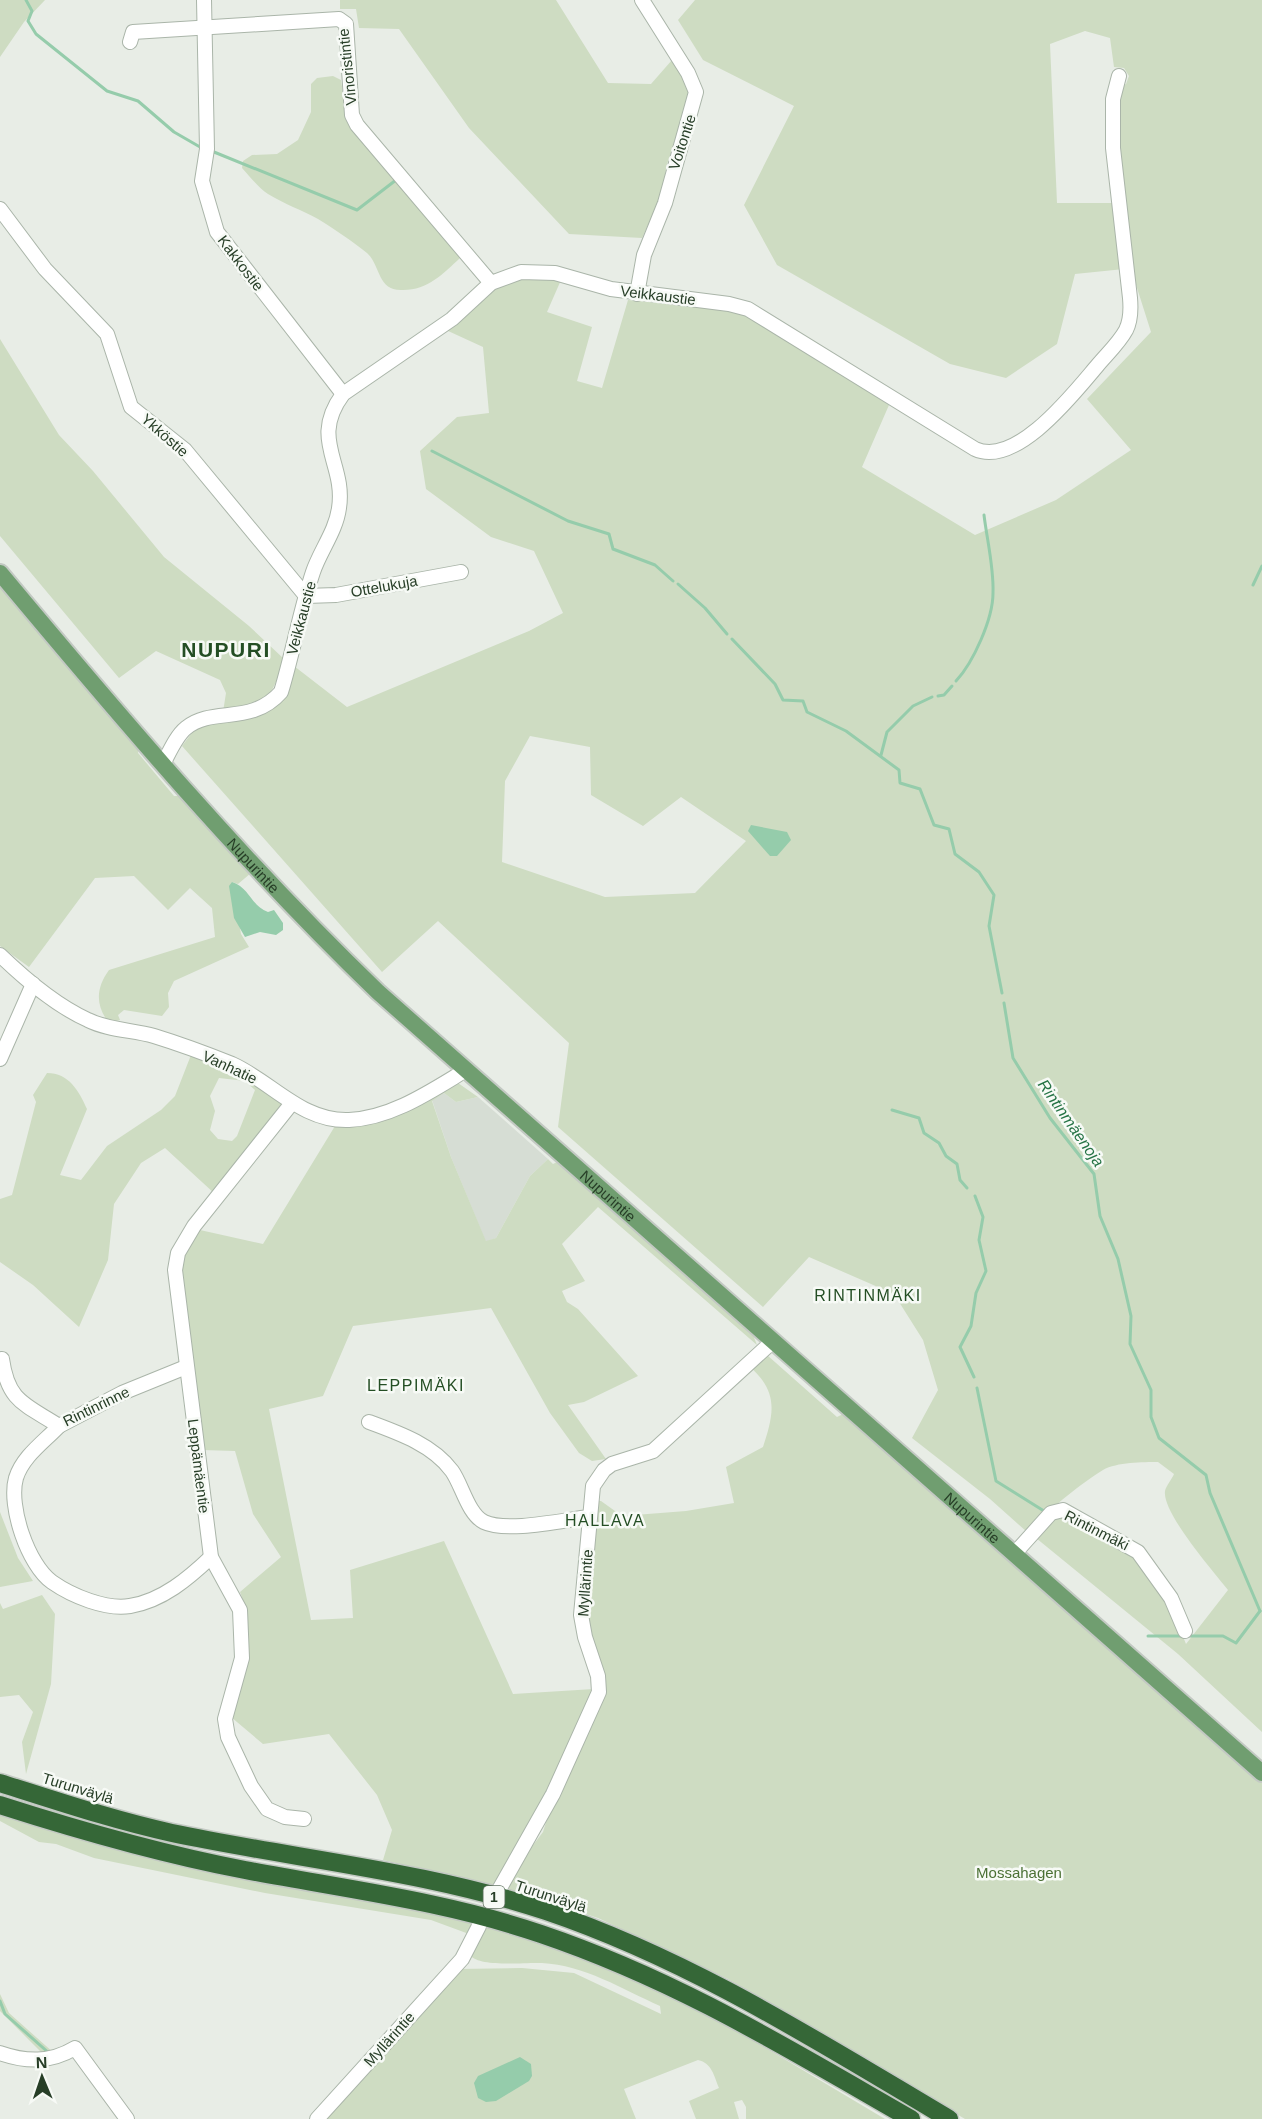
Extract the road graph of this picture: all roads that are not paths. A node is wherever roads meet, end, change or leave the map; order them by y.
1 (204, 0) edge
2 (642, 0) edge
3 (205, 27) junction
4 (130, 42) dead end
5 (1119, 76) dead end
6 (0, 209) edge
7 (491, 283) junction
8 (637, 294) junction
9 (343, 394) junction
10 (461, 572) dead end
11 (0, 573) edge
12 (306, 596) junction
13 (163, 764) junction
14 (0, 955) edge
15 (33, 984) junction
16 (0, 1059) edge
17 (466, 1070) junction
18 (292, 1103) junction
19 (772, 1341) junction
20 (2, 1359) dead end
21 (186, 1367) junction
22 (369, 1422) dead end
23 (59, 1426) junction
24 (589, 1517) junction
25 (1015, 1553) junction
26 (211, 1557) junction
27 (1185, 1631) dead end
28 (1262, 1773) edge
29 (0, 1783) edge
30 (0, 1805) edge
31 (304, 1819) dead end
32 (500, 1888) dead end
33 (479, 1926) dead end
34 (0, 2054) edge
35 (127, 2119) edge
36 (316, 2119) edge
37 (910, 2119) edge
38 (949, 2119) edge

1 - 3 street, Kakkostie
2 - 8 street, Voitontie
3 - 4 street, Vinoristintie
3 - 7 street, Vinoristintie
3 - 9 street, Kakkostie
5 - 8 street, Veikkaustie
6 - 12 street, Ykköstie
7 - 8 street, Veikkaustie
7 - 9 street, Veikkaustie
9 - 12 street, Veikkaustie
10 - 12 street, Ottelukuja
11 - 13 main road, Nupurintie
12 - 13 street, Veikkaustie
13 - 17 main road, Nupurintie
14 - 15 street, Vanhatie
15 - 16 street
15 - 18 street, Vanhatie
17 - 18 street, Vanhatie
17 - 19 main road, Nupurintie
18 - 21 street, Leppämäentie
19 - 24 street, Myllärintie
19 - 25 main road, Nupurintie
20 - 23 street, Rintinrinne
21 - 23 street, Rintinrinne
21 - 26 street, Leppämäentie
22 - 24 street
23 - 26 street
24 - 32 street, Myllärintie
25 - 27 street, Rintinmäki
25 - 28 main road, Nupurintie
26 - 31 street, Leppämäentie
29 - 38 highway, Turunväylä / 1
30 - 37 highway, 1
33 - 36 street, Myllärintie
34 - 35 street

